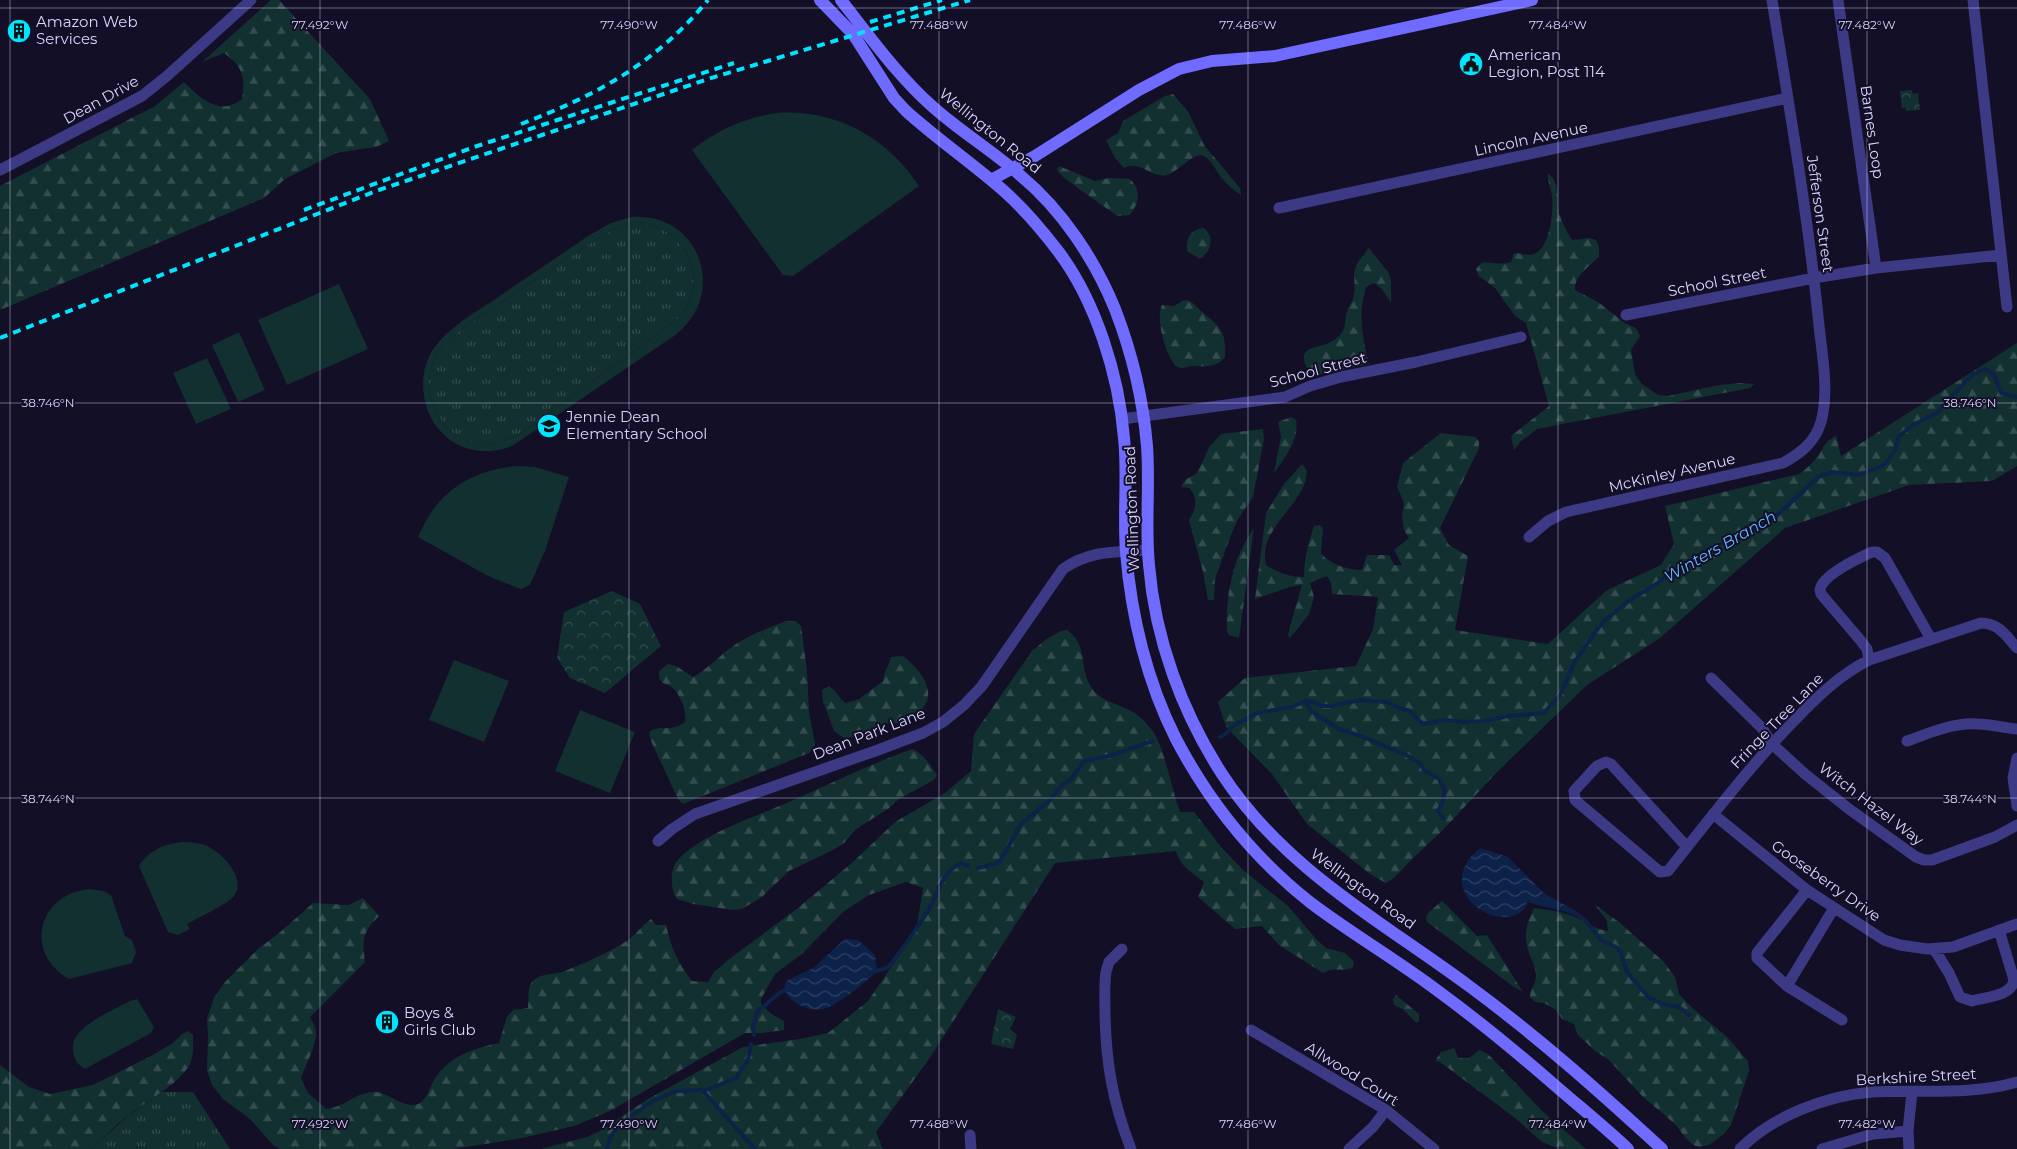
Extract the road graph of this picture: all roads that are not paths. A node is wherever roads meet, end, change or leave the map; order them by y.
1 (251, 0) edge
2 (820, 0) edge
3 (841, 0) edge
4 (1532, 0) edge
5 (1772, 0) edge
6 (1838, 0) edge
7 (1973, 0) edge
8 (1788, 98) junction
9 (1013, 169) junction
10 (0, 170) edge
11 (991, 180) junction
12 (1279, 208) dead end
13 (2001, 255) junction
14 (1876, 268) junction
15 (1814, 278) junction
16 (2007, 308) dead end
17 (1626, 315) dead end
18 (1520, 338) dead end
19 (1143, 416) junction
20 (1122, 419) junction
21 (1817, 433) joint
22 (1529, 537) dead end
23 (1148, 550) junction
24 (1126, 551) junction
25 (1932, 639) junction
26 (2017, 648) edge
27 (1869, 660) junction
28 (1712, 678) dead end
29 (2017, 730) edge
30 (1907, 740) dead end
31 (1772, 744) junction
32 (2017, 758) edge
33 (2017, 806) edge
34 (1714, 814) junction
35 (2017, 825) edge
36 (658, 841) dead end
37 (1687, 847) junction
38 (1807, 890) junction
39 (1834, 908) junction
40 (2017, 924) edge
41 (1999, 930) junction
42 (1122, 949) dead end
43 (1934, 949) junction
44 (1787, 986) junction
45 (1842, 1020) dead end
46 (1251, 1030) dead end
47 (2017, 1082) edge
48 (1912, 1092) junction
49 (1386, 1110) junction
50 (1908, 1131) junction
51 (970, 1135) dead end
52 (971, 1149) edge
53 (1131, 1149) edge
54 (1349, 1149) edge
55 (1434, 1149) edge
56 (1628, 1149) edge
57 (1662, 1149) edge
58 (1740, 1149) edge
59 (1822, 1149) edge
60 (1909, 1149) edge

1 - 10 street, Dean Drive
2 - 11 main road, Wellington Road
3 - 9 main road, Wellington Road
4 - 9 main road
5 - 8 street, Jefferson Street
6 - 14 street, Barnes Loop
7 - 13 street
8 - 12 street, Lincoln Avenue
8 - 15 street, Jefferson Street
9 - 11 main road
9 - 19 main road, Wellington Road
11 - 20 main road, Wellington Road
13 - 14 street
13 - 16 street
14 - 15 street
15 - 17 street, School Street
15 - 21 street, Jefferson Street
18 - 19 street, School Street
19 - 20 street, School Street
19 - 23 main road, Wellington Road
20 - 24 main road, Wellington Road
21 - 22 street, McKinley Avenue
23 - 24 street, Dean Park Lane
23 - 57 main road, Wellington Road
24 - 36 street, Dean Park Lane
24 - 56 main road, Wellington Road
25 - 26 street, Fringe Tree Lane
25 - 27 street, Fringe Tree Lane
25 - 27 street
27 - 31 street, Fringe Tree Lane
28 - 31 street
29 - 30 street
31 - 34 street, Fringe Tree Lane
31 - 35 street, Witch Hazel Way
32 - 33 street
34 - 37 street, Fringe Tree Lane
34 - 38 street, Gooseberry Drive
37 - 37 street, Fringe Tree Lane
38 - 39 street, Gooseberry Drive
38 - 44 street
39 - 43 street, Gooseberry Drive
39 - 44 street
40 - 41 street, Gooseberry Drive
41 - 43 street, Gooseberry Drive
41 - 43 street
42 - 53 street
44 - 45 street
46 - 49 street, Allwood Court
47 - 48 street, Berkshire Street
48 - 50 street
48 - 58 street, Berkshire Street
49 - 54 street
49 - 55 street, Allwood Court
50 - 59 street
50 - 60 street
51 - 52 street

